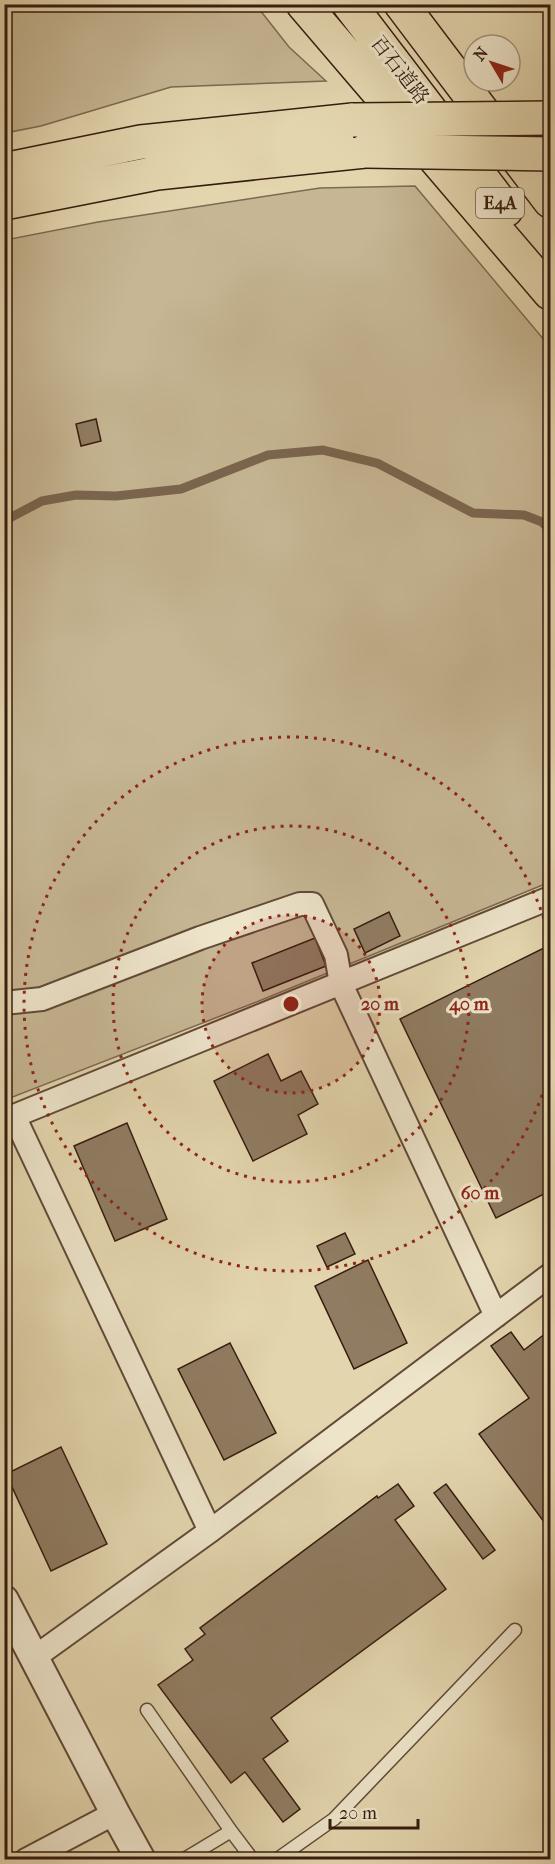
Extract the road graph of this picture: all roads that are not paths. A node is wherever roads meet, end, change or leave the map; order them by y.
1 (303, 4) edge
2 (349, 4) edge
3 (401, 4) edge
4 (550, 118) edge
5 (550, 154) edge
6 (4, 170) edge
7 (550, 201) edge
8 (4, 203) edge
9 (550, 269) edge
10 (550, 293) edge
11 (550, 898) edge
12 (341, 984) junction
13 (4, 1003) edge
14 (550, 1275) edge
15 (496, 1316) junction
16 (210, 1531) junction
17 (4, 1600) edge
18 (515, 1630) dead end
19 (35, 1657) junction
20 (147, 1710) dead end
21 (115, 1813) junction
22 (231, 1831) junction
23 (26, 1860) edge
24 (141, 1860) edge
25 (183, 1860) edge
26 (253, 1860) edge
27 (276, 1860) edge

1 - 10 highway
2 - 9 highway, 百石道路 / E4A
3 - 7 highway, 百石道路 / E4A
4 - 6 highway, bridge
5 - 8 highway, bridge
11 - 12 street
12 - 13 street
12 - 15 street
12 - 16 street
14 - 15 street
15 - 16 street
16 - 19 street
17 - 19 street
18 - 27 lane
19 - 21 street
20 - 22 lane
21 - 23 street
21 - 24 street
22 - 25 lane
22 - 26 lane

